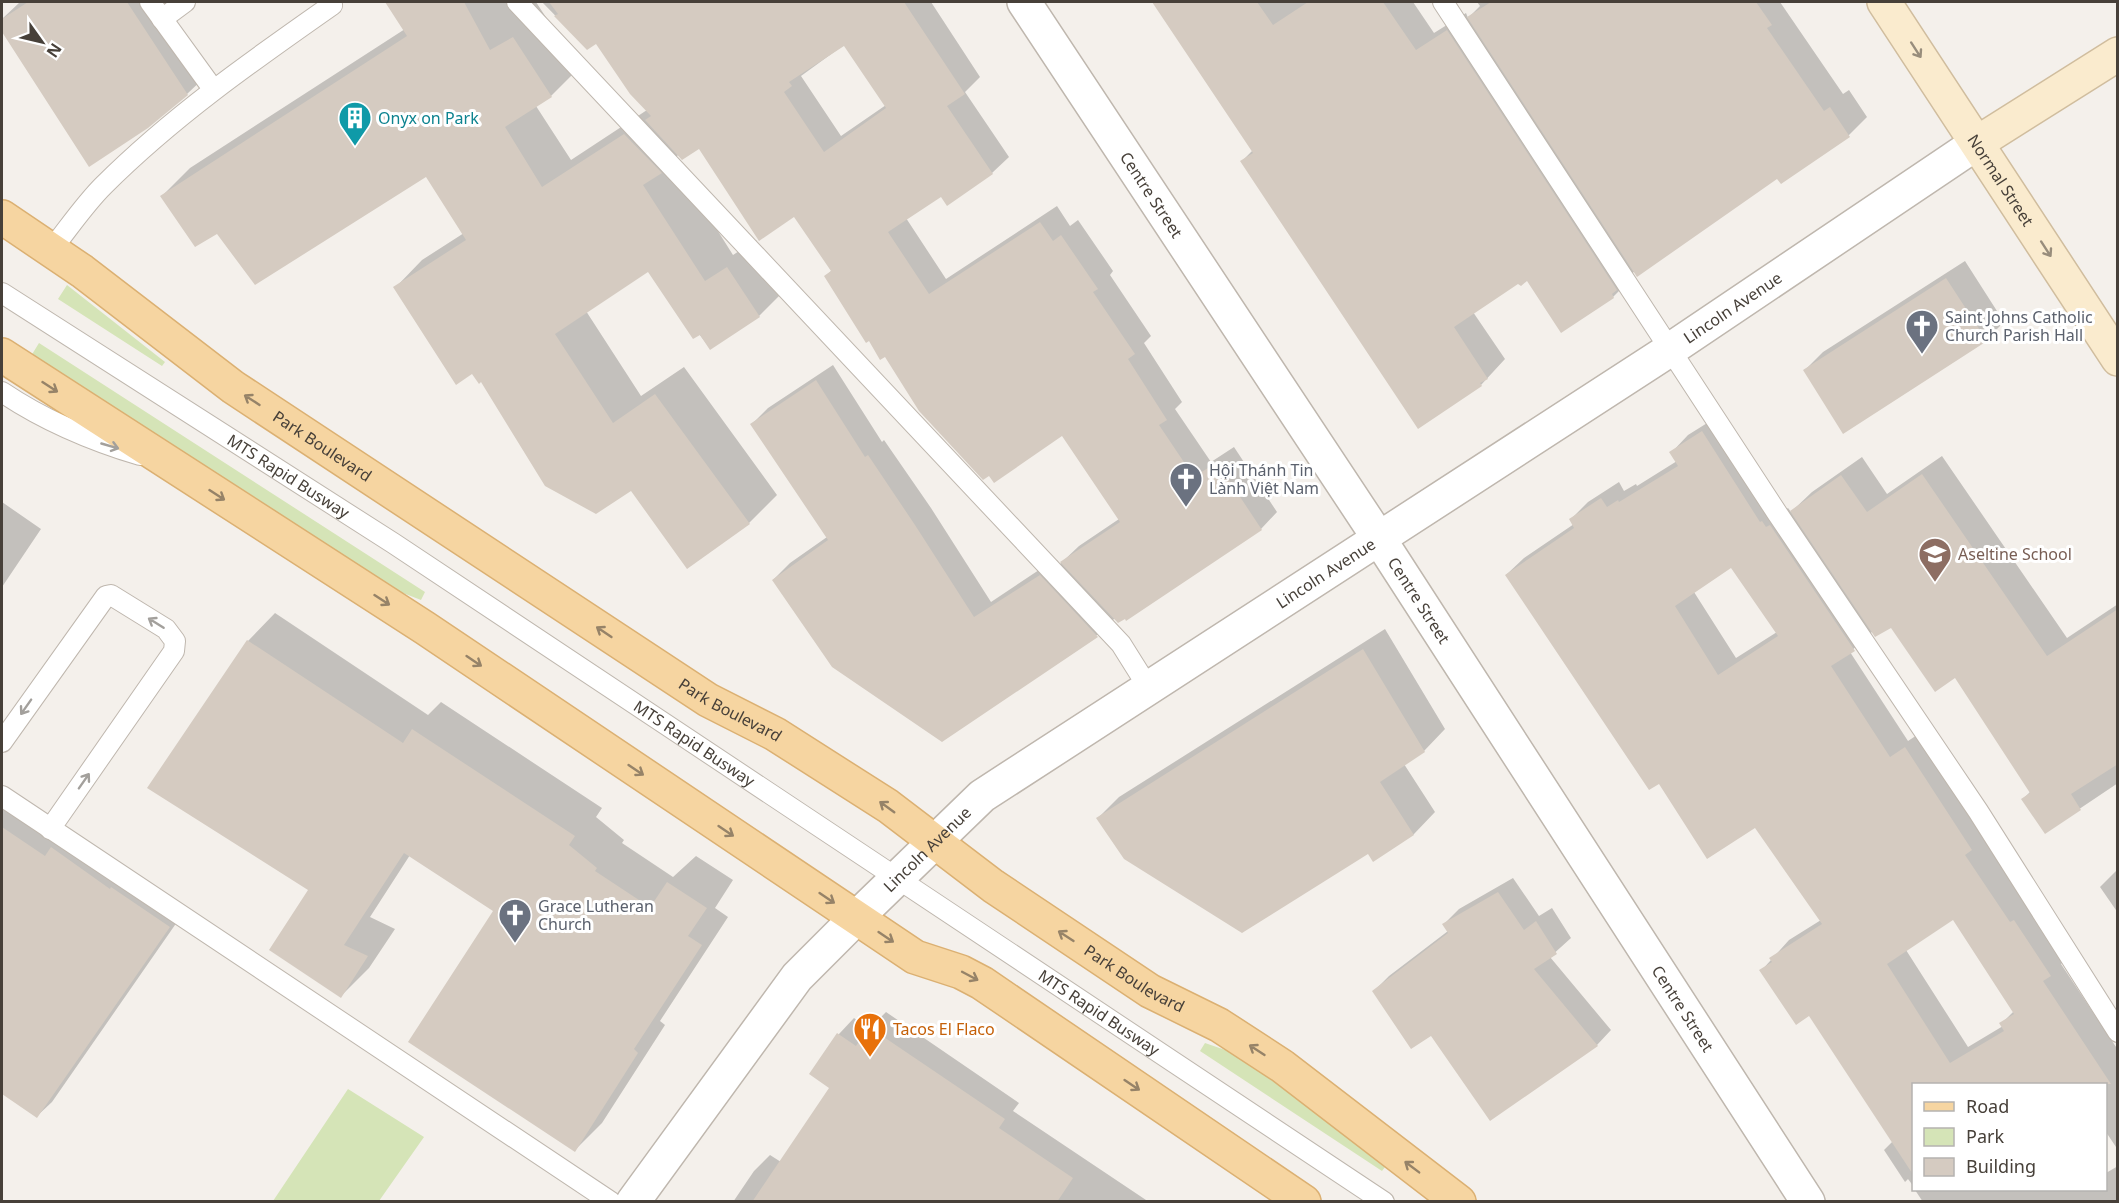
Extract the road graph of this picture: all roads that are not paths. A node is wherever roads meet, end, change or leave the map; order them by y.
1 (150, 2) edge
2 (185, 2) edge
3 (331, 2) edge
4 (517, 2) edge
5 (1024, 2) edge
6 (1443, 2) edge
7 (1884, 2) edge
8 (162, 19) junction
9 (2118, 54) edge
10 (213, 89) junction
11 (1977, 143) junction
12 (2, 217) edge
13 (51, 250) junction
14 (2, 293) edge
15 (1671, 349) junction
16 (2, 355) edge
17 (2118, 359) edge
18 (2, 392) edge
19 (168, 463) junction
20 (1378, 537) junction
21 (1148, 687) junction
22 (2, 742) edge
23 (2, 796) edge
24 (50, 829) junction
25 (933, 843) junction
26 (898, 878) junction
27 (856, 918) junction
28 (2118, 1032) edge
29 (611, 1202) edge
30 (633, 1202) edge
31 (1304, 1202) edge
32 (1383, 1202) edge
33 (1459, 1202) edge
34 (1808, 1202) edge

1 - 8 lane
2 - 8 lane
3 - 10 lane
4 - 21 lane
5 - 20 street, Centre Street
6 - 15 lane
7 -> 11 main road, Normal Street
8 - 10 lane
9 - 11 main road, Lincoln Avenue
10 - 13 lane
11 - 15 street, Lincoln Avenue
11 -> 17 main road, Normal Street
12 - 13 main road, Park Boulevard
25 -> 13 main road, Park Boulevard
14 - 26 lane, MTS Rapid Busway
15 - 20 street, Lincoln Avenue
15 - 28 lane
16 -> 19 main road
18 -> 19 lane
19 -> 27 main road
20 - 21 street, Lincoln Avenue
20 - 34 street, Centre Street
21 - 25 street, Lincoln Avenue
24 -> 22 lane
23 - 24 lane
24 - 29 lane
25 - 26 street, Lincoln Avenue
33 -> 25 main road, Park Boulevard
26 - 27 street, Lincoln Avenue
26 - 32 lane, MTS Rapid Busway
27 - 30 street, Lincoln Avenue
27 -> 31 main road

